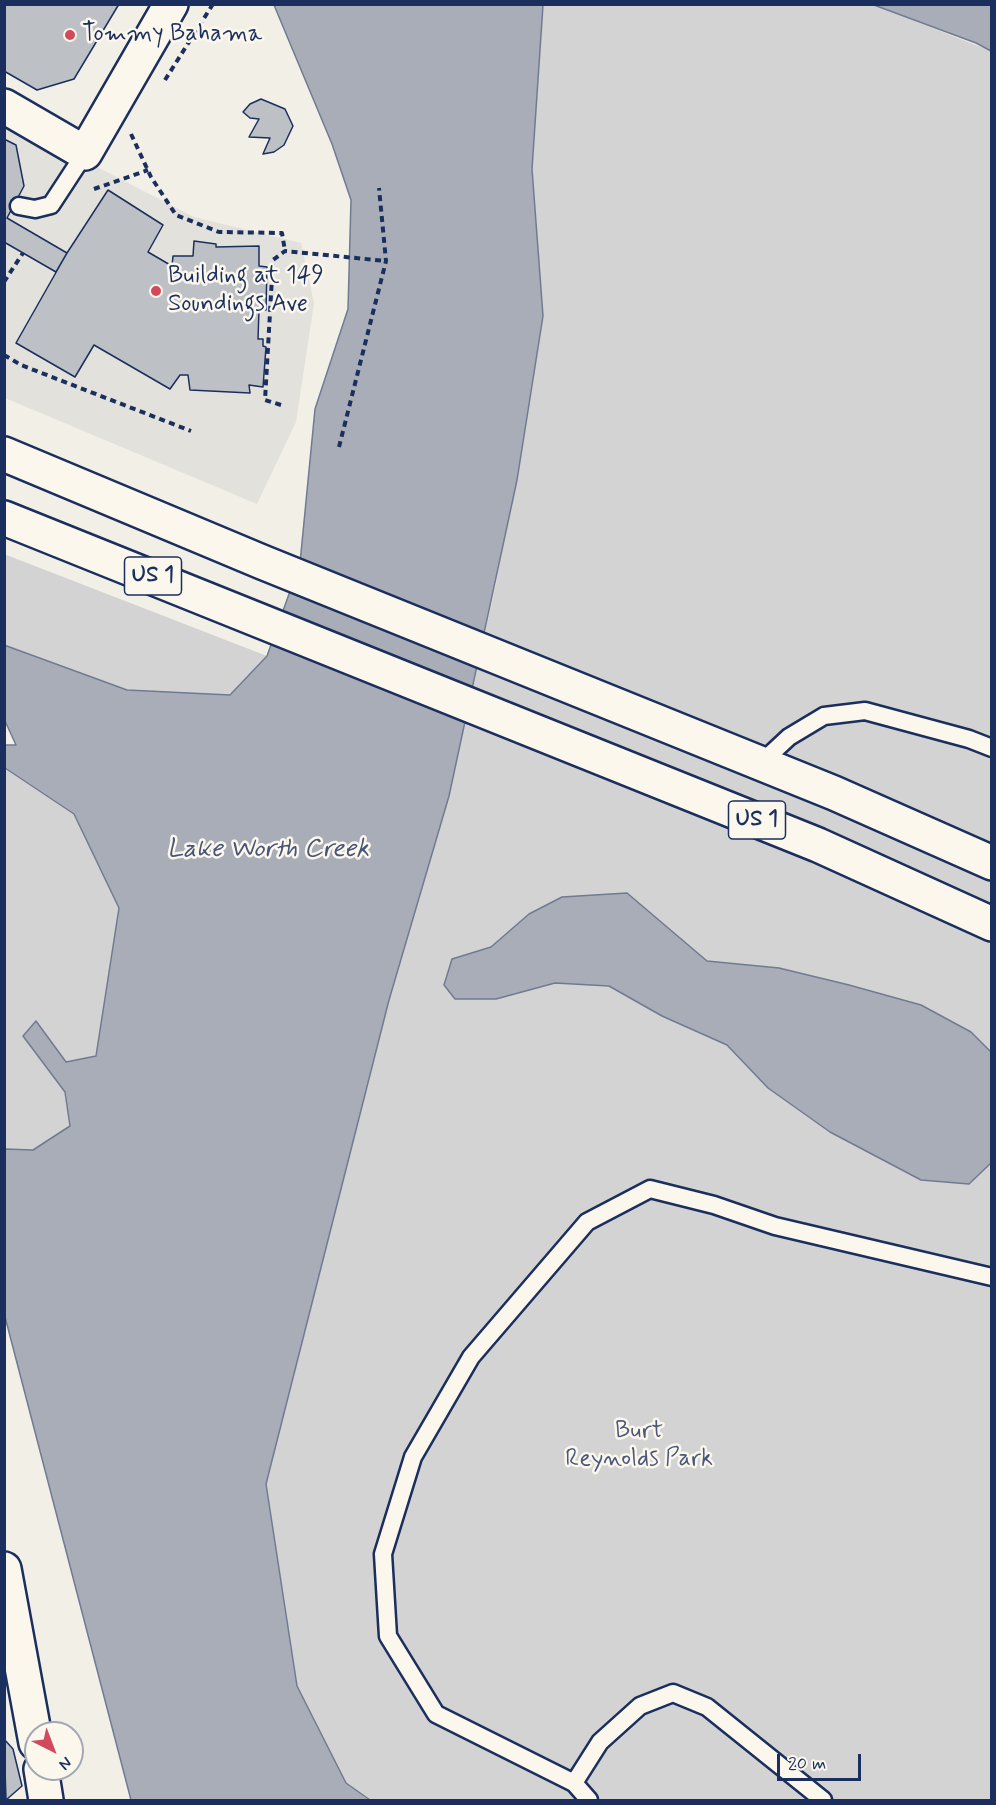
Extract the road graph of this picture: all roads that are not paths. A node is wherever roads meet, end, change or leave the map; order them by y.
1 (171, 4) edge
2 (4, 106) edge
3 (85, 153) junction
4 (19, 206) dead end
5 (4, 454) edge
6 (4, 518) edge
7 (992, 748) edge
8 (761, 763) junction
9 (992, 862) edge
10 (992, 924) edge
11 (992, 1277) edge
12 (6, 1589) edge
13 (32, 1721) edge
14 (42, 1781) edge
15 (574, 1783) junction
16 (46, 1800) edge
17 (589, 1800) edge
18 (823, 1800) edge

1 - 3 main road
2 - 3 main road
3 - 4 lane
5 - 8 main road, US 1
6 - 10 main road, US 1
7 - 8 lane
8 - 9 main road, US 1
11 - 15 lane
12 - 13 main road
14 - 16 main road
15 - 17 lane
15 - 18 lane

